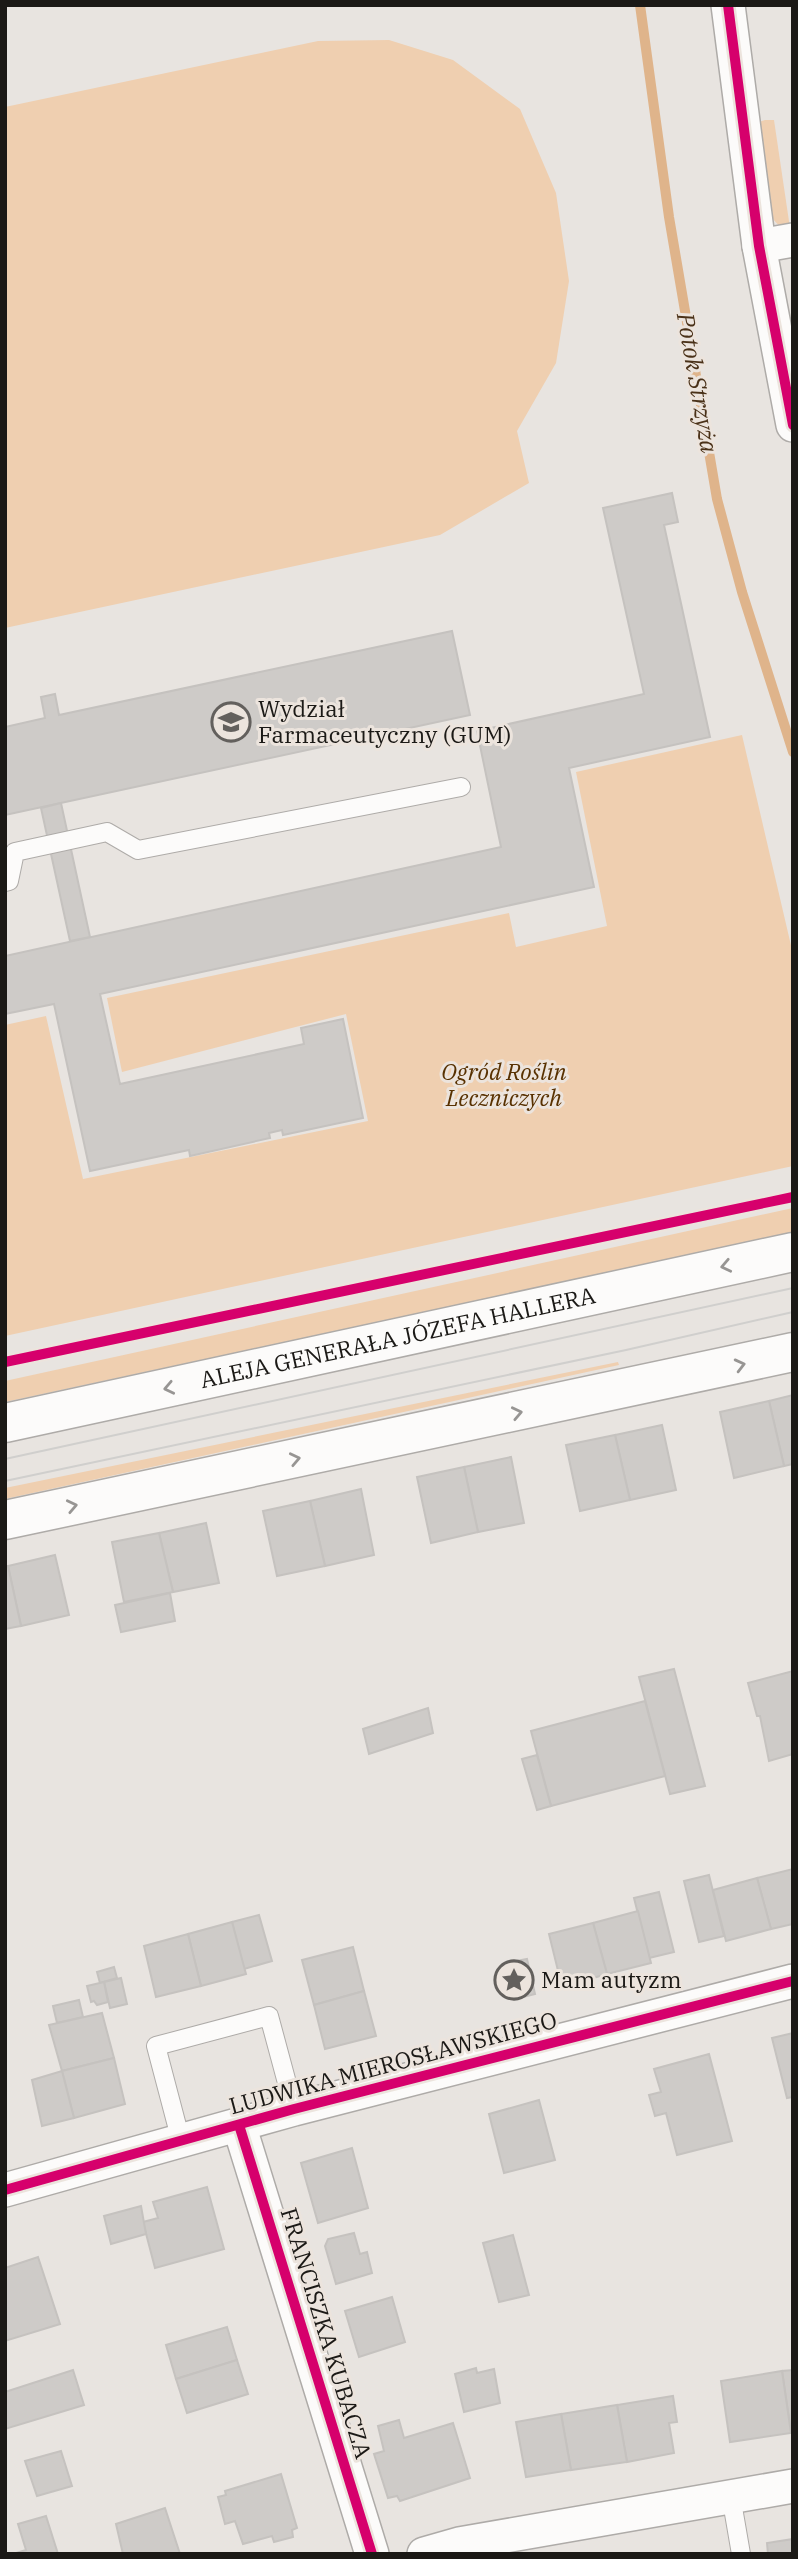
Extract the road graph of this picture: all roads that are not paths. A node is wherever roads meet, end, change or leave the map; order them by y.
1 (728, 5) edge
2 (793, 240) edge
3 (759, 246) junction
4 (793, 425) edge
5 (461, 787) dead end
6 (5, 882) edge
7 (793, 1252) edge
8 (793, 1352) edge
9 (5, 1423) edge
10 (5, 1520) edge
11 (793, 1981) edge
12 (294, 2109) junction
13 (239, 2125) junction
14 (181, 2141) junction
15 (5, 2190) edge
16 (793, 2486) edge
17 (732, 2496) junction
18 (372, 2554) edge
19 (424, 2554) edge
20 (741, 2554) edge

1 - 3 street
2 - 3 street
3 - 4 street
5 - 6 lane
7 -> 9 main road, ALEJA GENERAŁA JÓZEFA HALLERA
10 -> 8 main road
11 - 12 street, LUDWIKA MIEROSŁAWSKIEGO
12 - 13 street, LUDWIKA MIEROSŁAWSKIEGO
12 - 14 lane
13 - 14 street, LUDWIKA MIEROSŁAWSKIEGO
13 - 18 street, FRANCISZKA KUBACZA
14 - 15 street, LUDWIKA MIEROSŁAWSKIEGO
16 - 17 street
17 - 19 street
17 - 20 lane

